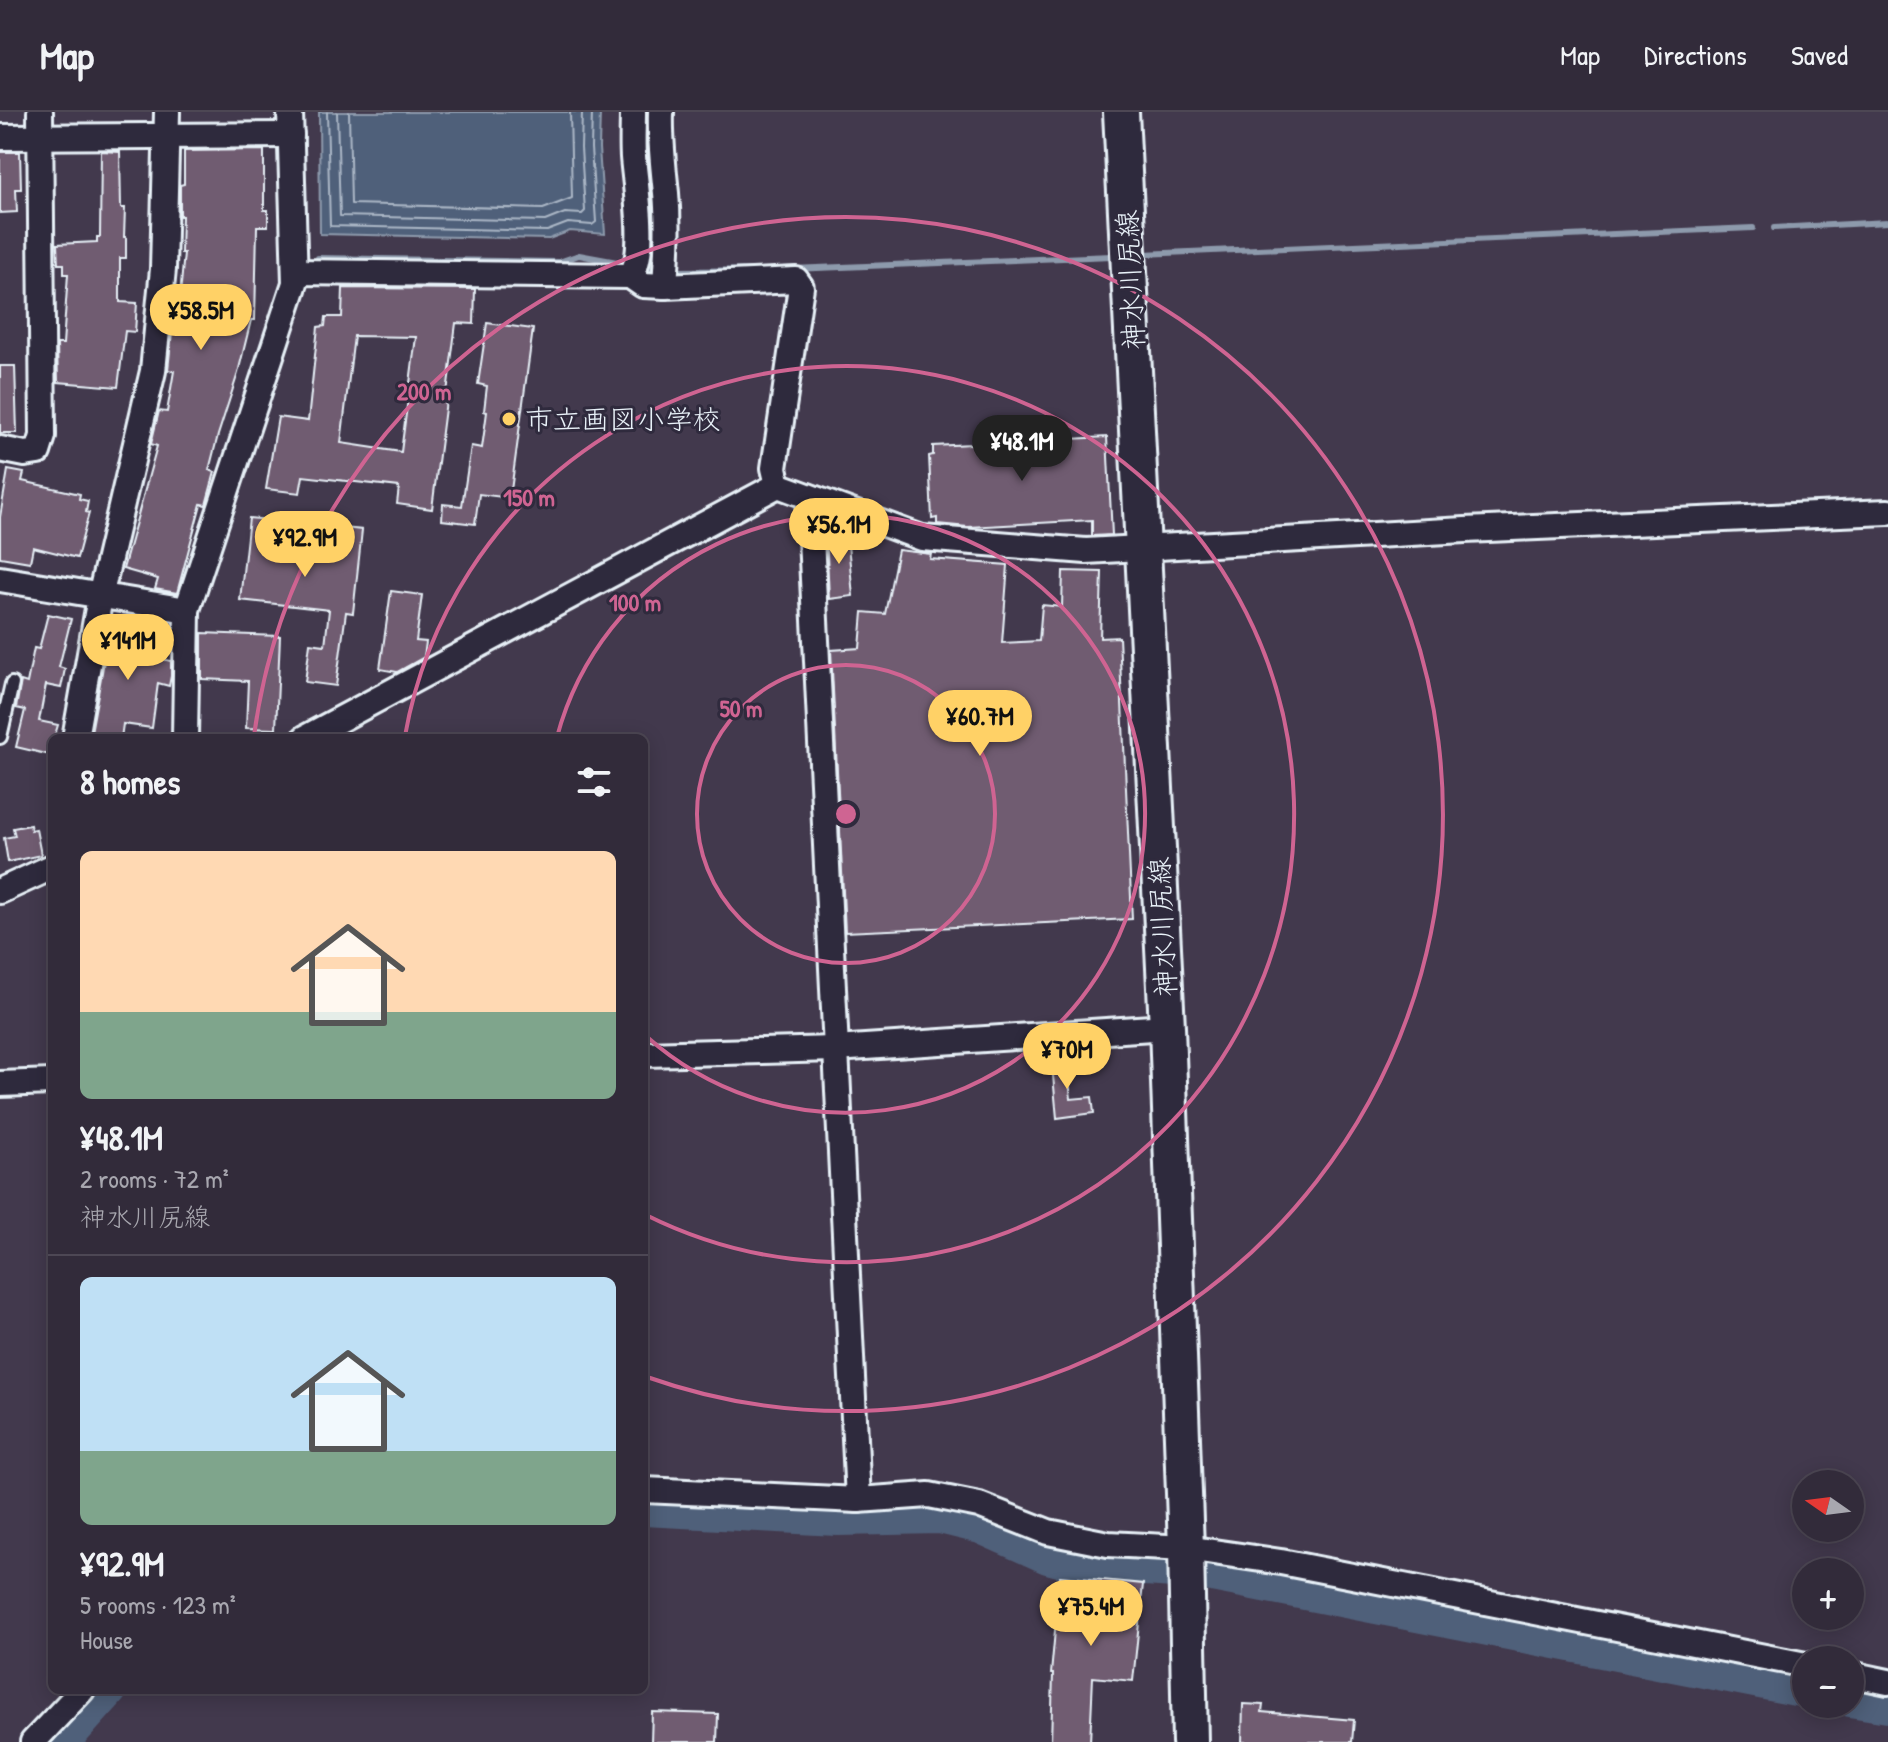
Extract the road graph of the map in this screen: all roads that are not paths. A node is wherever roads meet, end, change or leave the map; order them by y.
1 (633, 112) edge
2 (661, 112) edge
3 (1121, 112) edge
4 (167, 123) edge
5 (291, 123) edge
6 (40, 124) edge
7 (0, 137) edge
8 (296, 272) junction
9 (630, 276) junction
10 (665, 286) junction
11 (0, 449) edge
12 (778, 485) junction
13 (809, 497) junction
14 (1888, 512) edge
15 (1143, 547) junction
16 (0, 579) edge
17 (100, 597) junction
18 (187, 610) junction
19 (12, 684) dead end
20 (76, 734) edge
21 (185, 734) edge
22 (312, 734) edge
23 (0, 737) edge
24 (48, 868) edge
25 (1, 885) edge
26 (1167, 1027) junction
27 (835, 1049) junction
28 (648, 1054) edge
29 (48, 1082) edge
30 (0, 1084) edge
31 (648, 1490) edge
32 (858, 1500) junction
33 (1186, 1564) junction
34 (1792, 1662) edge
35 (1864, 1677) edge
36 (1888, 1682) edge
37 (78, 1694) edge
38 (33, 1742) edge
39 (1190, 1742) edge

1 - 9 street
2 - 10 street
3 - 15 main road, 神水川尻線
4 - 5 street
4 - 6 street
4 - 17 street
5 - 8 street
6 - 7 street
6 - 11 street
8 - 9 street
8 - 18 street
9 - 10 street
10 - 12 street
12 - 13 street
12 - 22 street
13 - 15 street
13 - 27 street
14 - 15 street
15 - 26 main road, 神水川尻線
16 - 17 street
17 - 18 street
17 - 20 street
18 - 21 street
19 - 23 lane
24 - 25 street
26 - 27 street
26 - 33 main road, 神水川尻線
27 - 28 street
27 - 32 street
29 - 30 street
31 - 32 street
32 - 33 street
33 - 34 street
33 - 39 main road, 神水川尻線
35 - 36 street
37 - 38 street

